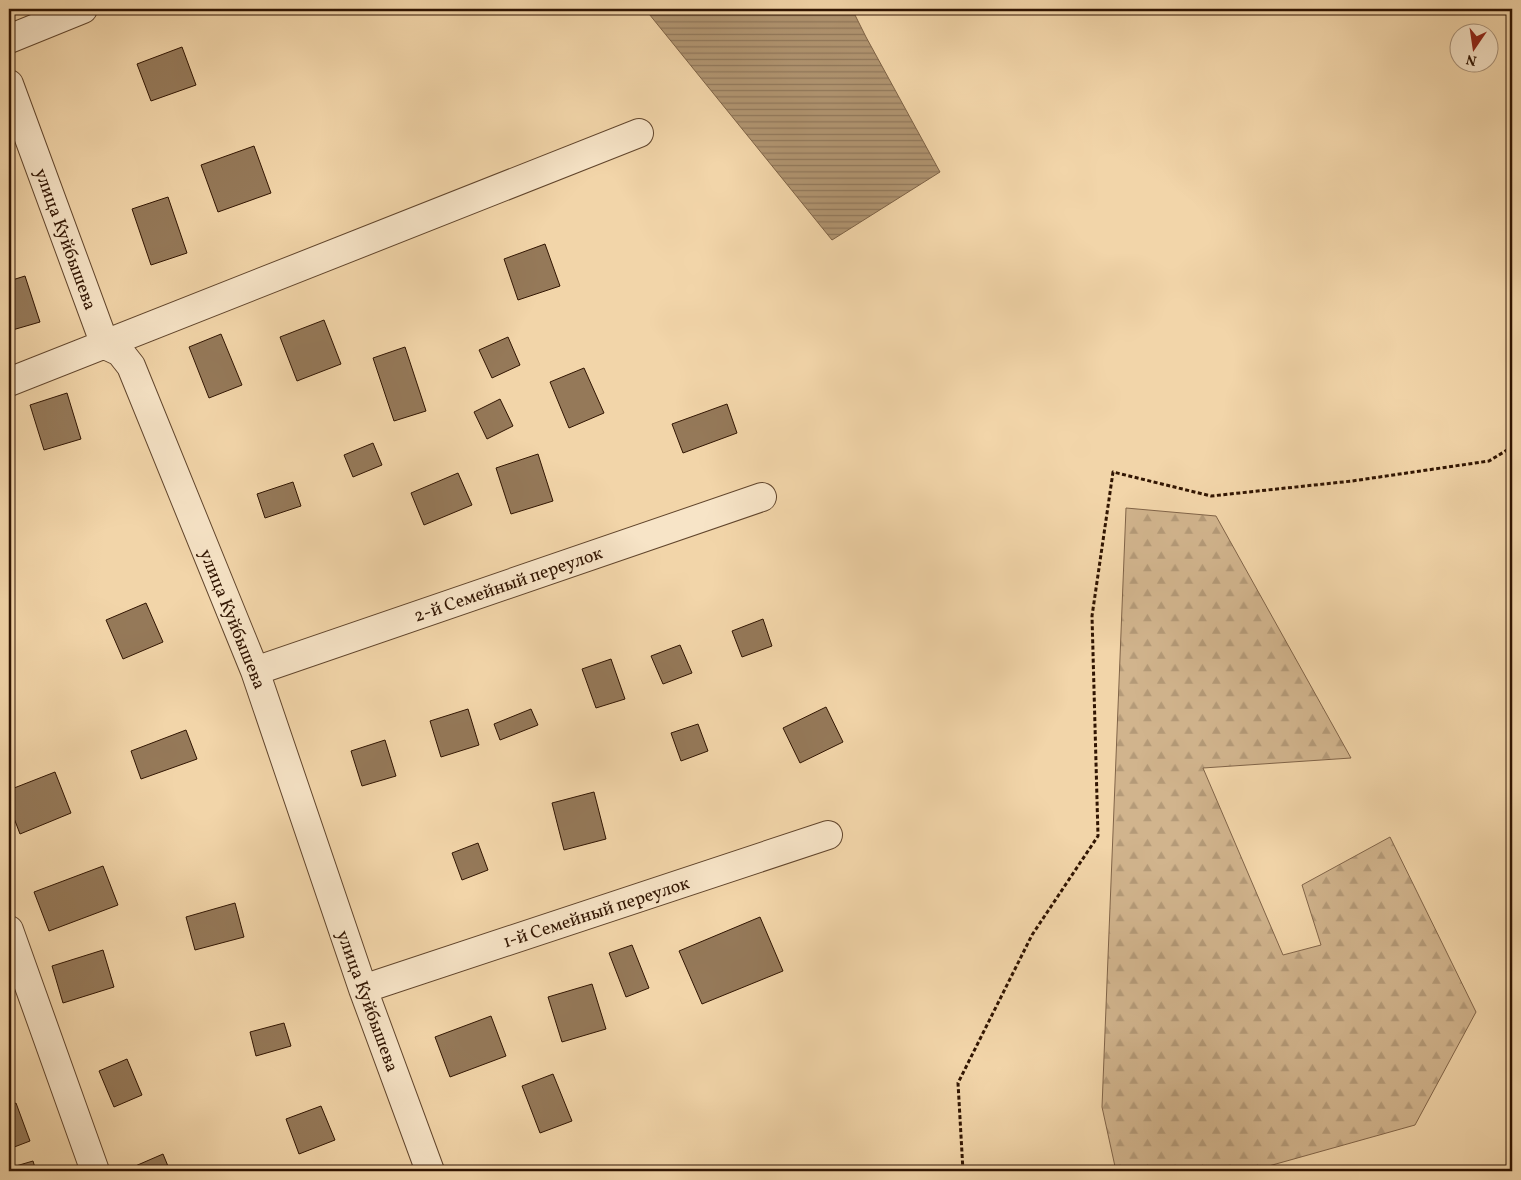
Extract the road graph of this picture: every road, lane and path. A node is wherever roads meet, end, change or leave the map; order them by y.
1 (83, 9) edge
2 (9, 40) edge
3 (9, 84) edge
4 (639, 133) dead end
5 (105, 345) junction
6 (9, 382) edge
7 (1512, 447) edge
8 (762, 497) dead end
9 (255, 671) junction
10 (828, 836) dead end
11 (9, 930) edge
12 (363, 988) junction
13 (95, 1171) edge
14 (430, 1171) edge
15 (963, 1171) edge

1 - 2 street
3 - 5 street, улица Куйбышева
4 - 5 street
5 - 6 street
5 - 9 street, улица Куйбышева
7 - 15 path
8 - 9 street, 2-й Семейный переулок
9 - 12 street, улица Куйбышева
10 - 12 street, 1-й Семейный переулок
11 - 13 street
12 - 14 street, улица Куйбышева

